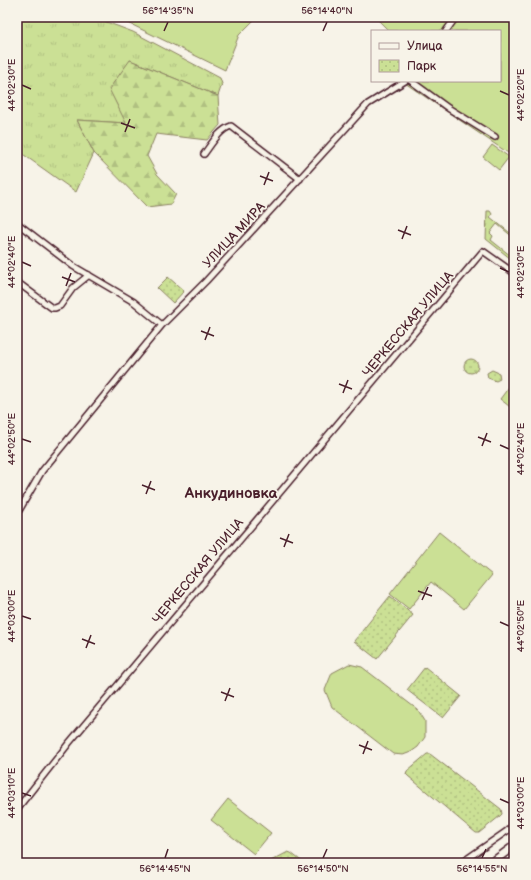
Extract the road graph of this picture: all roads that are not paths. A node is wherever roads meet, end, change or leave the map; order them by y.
1 (456, 17) edge
2 (447, 30) edge
3 (403, 82) edge
4 (412, 82) edge
5 (495, 137) dead end
6 (204, 154) dead end
7 (300, 179) junction
8 (17, 223) edge
9 (514, 273) edge
10 (89, 275) junction
11 (21, 285) dead end
12 (162, 325) junction
13 (17, 514) edge
14 (17, 809) edge
15 (514, 824) edge
16 (514, 846) edge
17 (461, 863) edge
18 (490, 863) edge

1 - 2 street
3 - 7 street, УЛИЦА МИРА
4 - 5 street
6 - 7 street
7 - 12 street, УЛИЦА МИРА
8 - 10 street
9 - 14 street, ЧЕРКЕССКАЯ УЛИЦА
10 - 11 street
10 - 12 street
12 - 13 street, УЛИЦА МИРА
15 - 17 street
16 - 18 street

